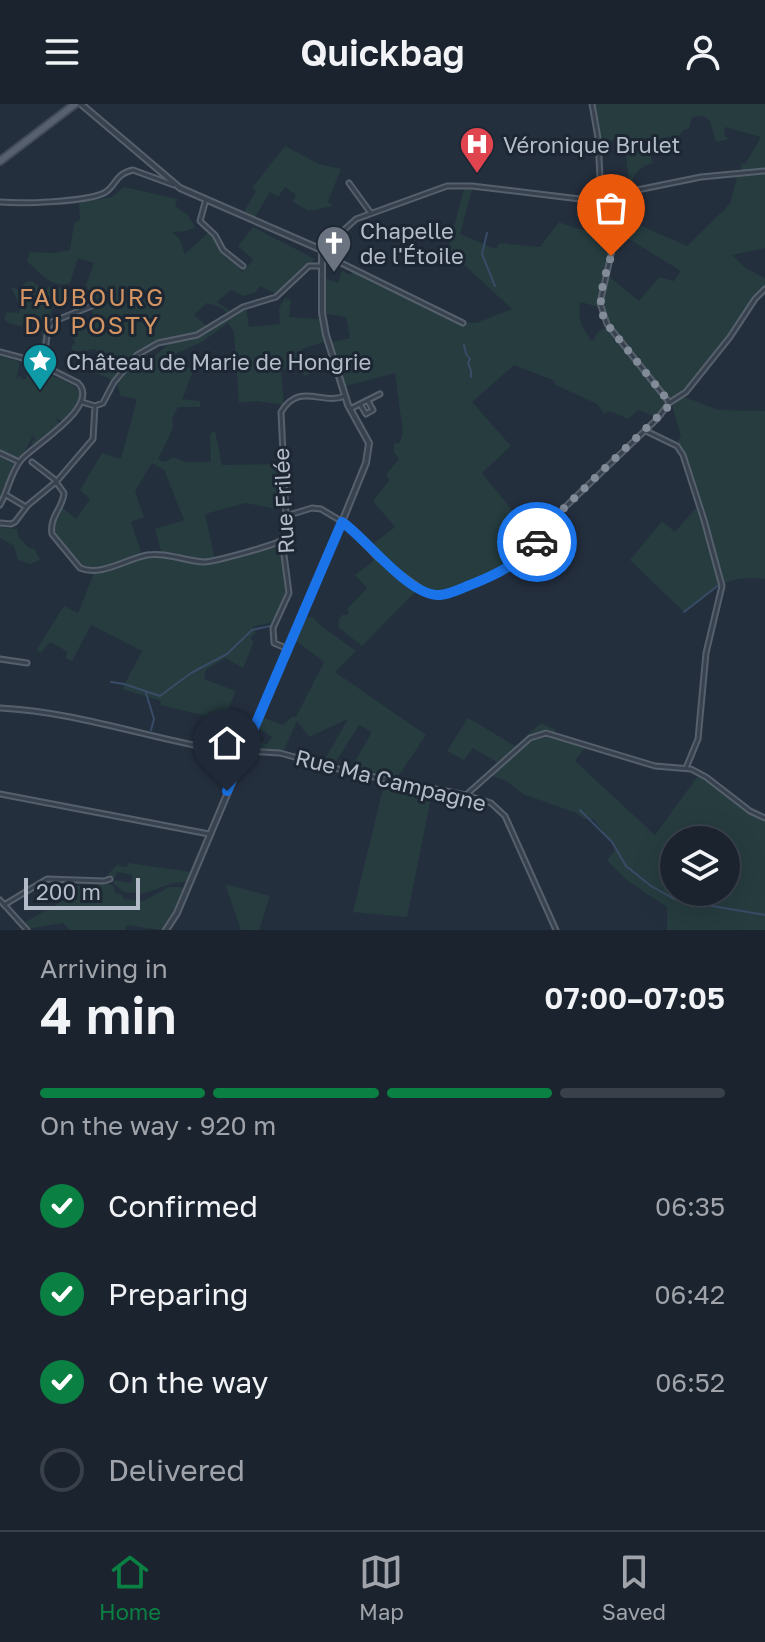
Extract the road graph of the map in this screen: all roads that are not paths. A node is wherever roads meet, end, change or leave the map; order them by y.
1 (78, 104) edge
2 (592, 104) edge
3 (0, 161) edge
4 (765, 171) edge
5 (349, 183) dead end
6 (180, 188) junction
7 (206, 199) junction
8 (598, 199) junction
9 (0, 202) edge
10 (370, 212) junction
11 (322, 250) junction
12 (243, 266) dead end
13 (323, 266) junction
14 (765, 289) edge
15 (94, 305) dead end
16 (463, 323) dead end
17 (0, 352) edge
18 (43, 366) junction
19 (380, 394) dead end
20 (345, 396) junction
21 (368, 401) junction
22 (82, 402) junction
23 (669, 403) junction
24 (360, 404) junction
25 (95, 406) junction
26 (350, 409) junction
27 (645, 430) junction
28 (0, 453) edge
29 (21, 461) junction
30 (32, 462) dead end
31 (57, 481) junction
32 (6, 495) junction
33 (0, 505) edge
34 (26, 507) junction
35 (286, 516) junction
36 (342, 522) junction
37 (0, 523) edge
38 (282, 540) junction
39 (288, 649) junction
40 (0, 659) edge
41 (27, 663) dead end
42 (0, 708) edge
43 (243, 753) junction
44 (686, 768) junction
45 (0, 794) edge
46 (466, 795) junction
47 (765, 818) edge
48 (209, 834) junction
49 (110, 879) dead end
50 (0, 900) edge
51 (4, 905) junction
52 (27, 930) edge
53 (166, 930) edge
54 (556, 930) edge

1 - 3 main road
1 - 6 street
2 - 8 street
4 - 8 street
5 - 10 street
6 - 7 street
6 - 9 street
7 - 11 street
7 - 12 street
8 - 10 street
8 - 23 street
10 - 11 street
11 - 13 street
11 - 16 street
13 - 20 street
13 - 25 street
14 - 23 street
15 - 18 street
17 - 18 street
18 - 22 street
19 - 21 street
20 - 26 street
20 - 35 street, Rue Frilée
21 - 24 street
21 - 24 street
22 - 25 street
22 - 29 street
23 - 27 street
24 - 26 street
25 - 31 street
26 - 36 street
27 - 36 street
27 - 44 street
28 - 29 street
29 - 32 street
30 - 31 street
31 - 34 street
31 - 38 street
32 - 33 street
32 - 34 street
34 - 37 street
35 - 36 street
35 - 38 street, Rue Frilée
36 - 39 street
38 - 39 street, Rue Frilée
39 - 43 street
40 - 41 street
42 - 43 street, Rue Ma Campagne
43 - 46 street, Rue Ma Campagne
43 - 48 street
44 - 46 street
44 - 47 street
45 - 48 street
46 - 54 street, Rue Ma Campagne
48 - 53 street
49 - 51 street
50 - 51 street
51 - 52 street

